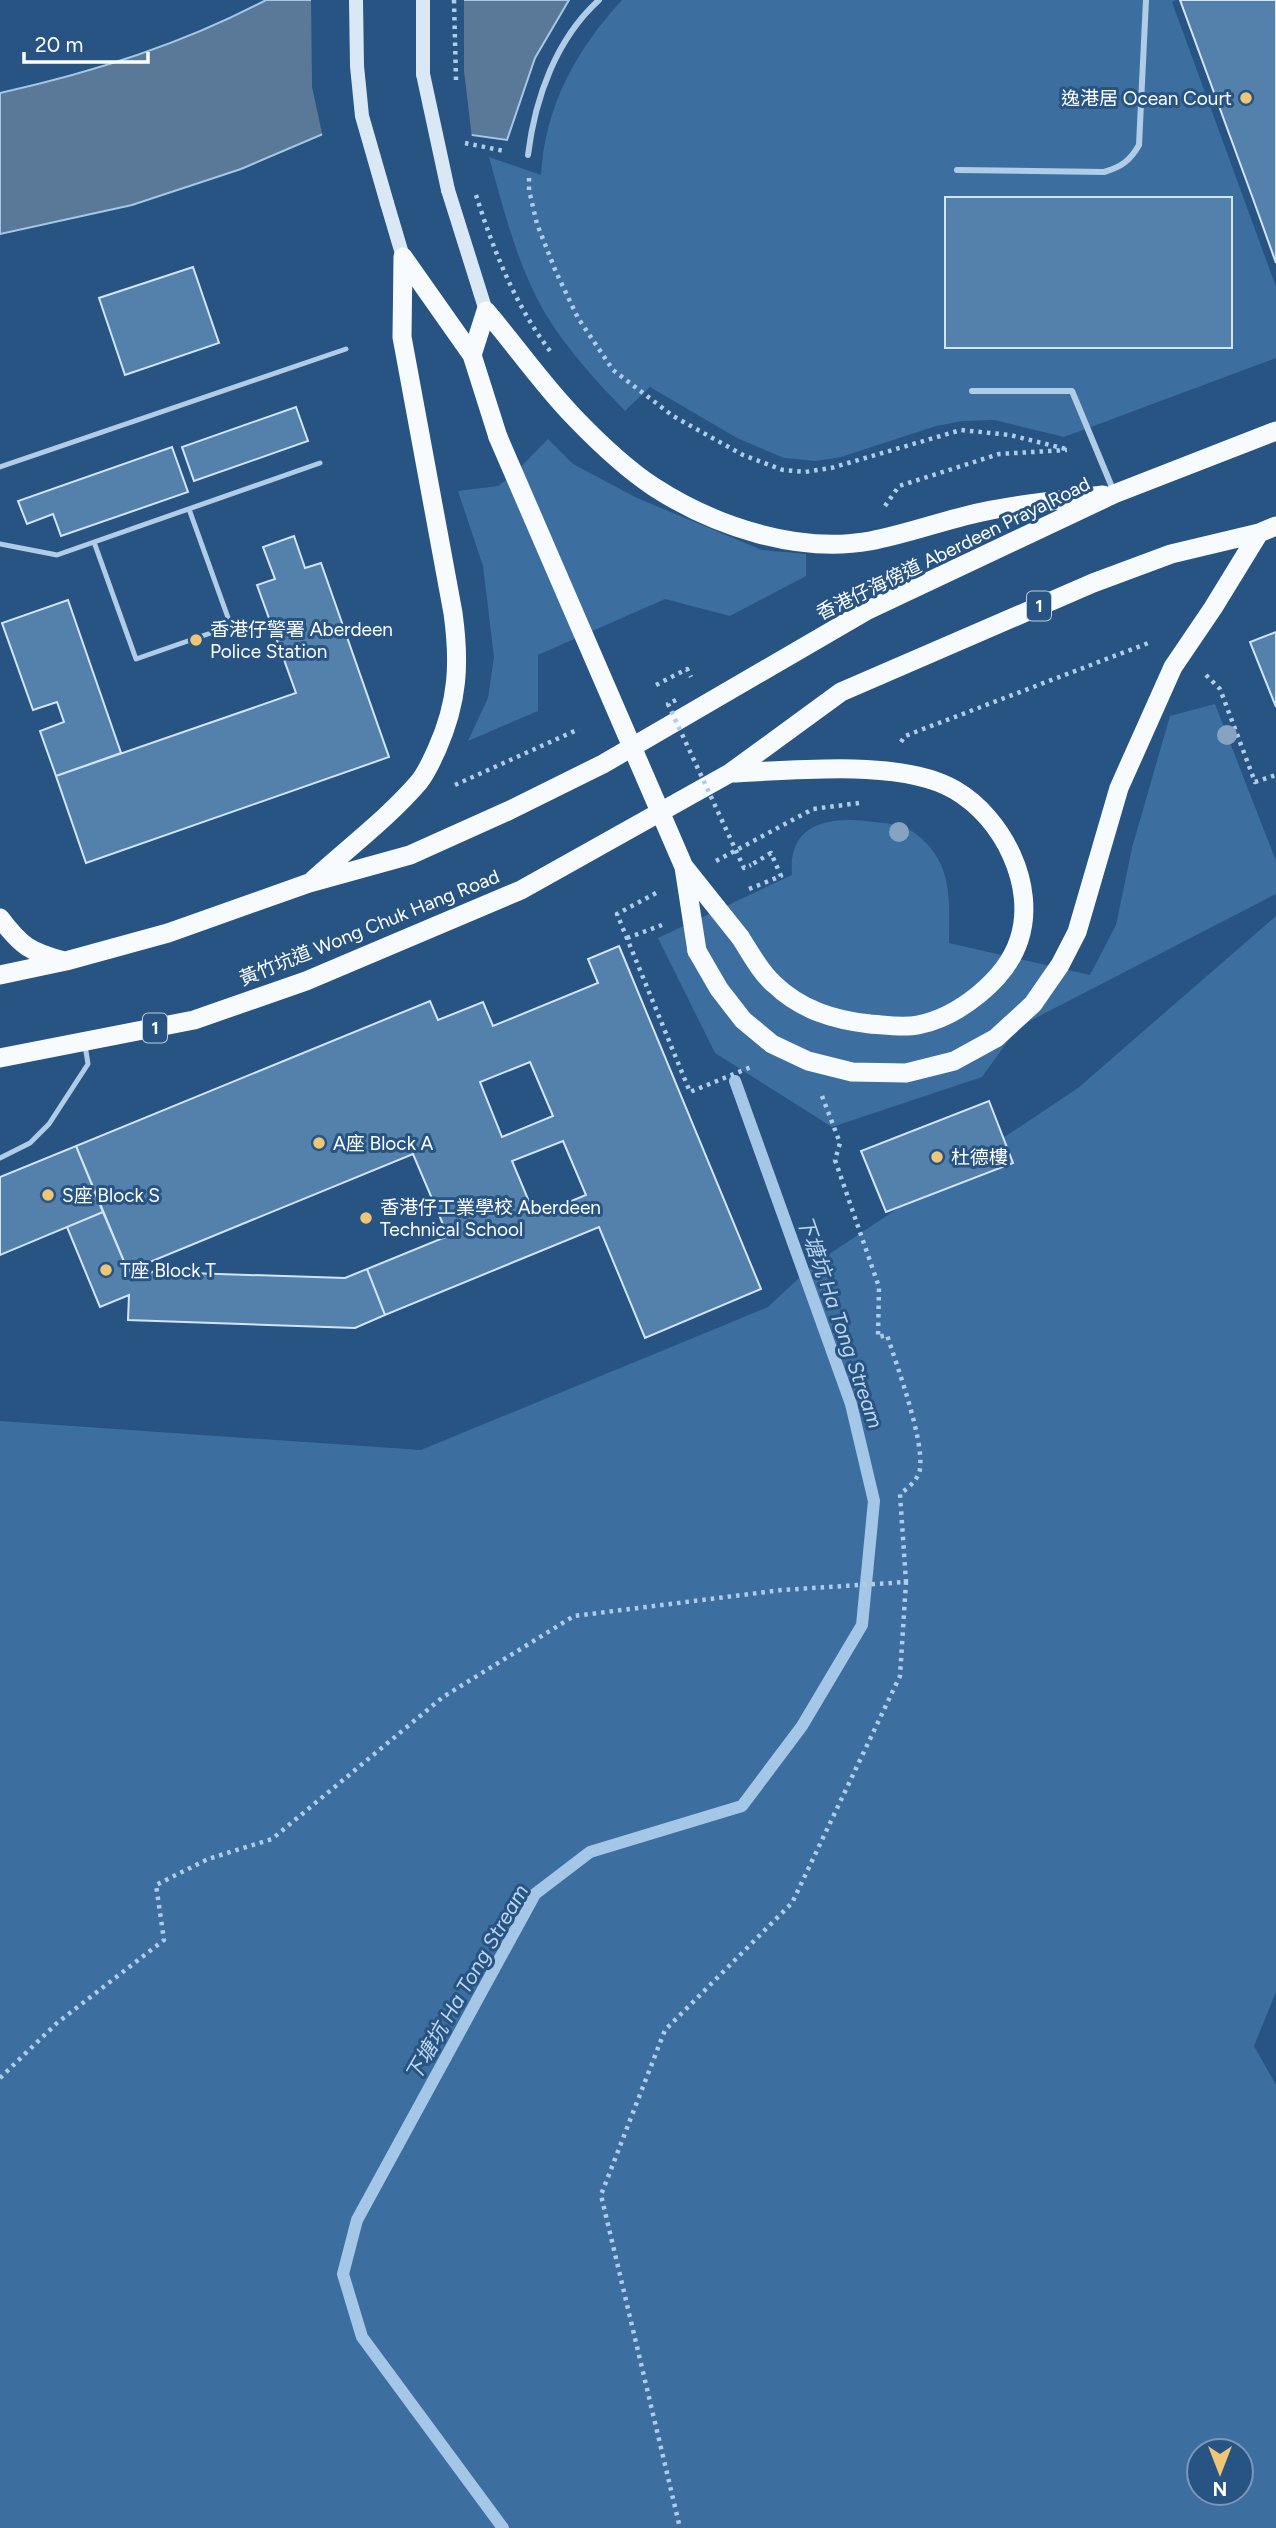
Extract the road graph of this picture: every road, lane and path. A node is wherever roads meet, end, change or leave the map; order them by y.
1 (356, 0) edge
2 (423, 0) edge
3 (454, 0) edge
4 (599, 0) edge
5 (1146, 0) edge
6 (456, 80) dead end
7 (462, 132) dead end
8 (528, 155) joint
9 (466, 156) dead end
10 (957, 170) dead end
11 (476, 193) dead end
12 (403, 257) junction
13 (486, 311) junction
14 (346, 349) dead end
15 (550, 351) dead end
16 (472, 355) junction
17 (972, 391) dead end
18 (1276, 431) edge
19 (320, 463) dead end
20 (0, 467) edge
21 (1114, 494) junction
22 (189, 509) junction
23 (874, 509) dead end
24 (1268, 530) edge
25 (94, 542) junction
26 (0, 544) edge
27 (1152, 642) dead end
28 (679, 672) dead end
29 (1206, 676) dead end
30 (656, 685) dead end
31 (676, 700) dead end
32 (579, 729) dead end
33 (898, 746) dead end
34 (730, 772) junction
35 (1276, 775) edge
36 (421, 780) junction
37 (861, 803) dead end
38 (715, 861) dead end
39 (684, 867) junction
40 (309, 883) junction
41 (666, 887) dead end
42 (749, 889) dead end
43 (0, 918) edge
44 (662, 925) dead end
45 (627, 938) junction
46 (66, 961) junction
47 (0, 975) edge
48 (84, 1042) junction
49 (0, 1058) edge
50 (763, 1062) dead end
51 (822, 1094) dead end
52 (0, 1158) edge
53 (906, 1582) junction
54 (0, 2078) edge
55 (680, 2528) edge

1 - 12 main road, bridge
2 - 13 main road, bridge
3 - 6 path, bridge
4 - 8 street
5 - 10 street
7 - 9 path
8 - 23 path
11 - 15 path, bridge
12 - 16 highway
12 - 36 highway
13 - 16 highway
13 - 21 highway
14 - 20 lane
16 - 39 highway, bridge
17 - 21 street
18 - 21 highway, 香港仔海傍道 Aberdeen Praya Road
19 - 22 lane
21 - 40 highway, 香港仔海傍道 Aberdeen Praya Road
22 - 25 lane
22 - 25 lane
24 - 34 highway, 1
24 - 39 highway, bridge
25 - 26 lane
27 - 33 path
28 - 30 path
29 - 35 path
31 - 42 path, bridge
32 - 36 path
34 - 39 highway, bridge
34 - 48 highway, 黃竹坑道 Wong Chuk Hang Road / 1
36 - 40 highway
37 - 38 path
40 - 46 highway
41 - 45 path
43 - 46 highway
44 - 45 path
45 - 50 path
46 - 47 highway
48 - 49 highway, 黃竹坑道 Wong Chuk Hang Road / 1
48 - 52 lane
51 - 53 path
53 - 54 path
53 - 55 path

